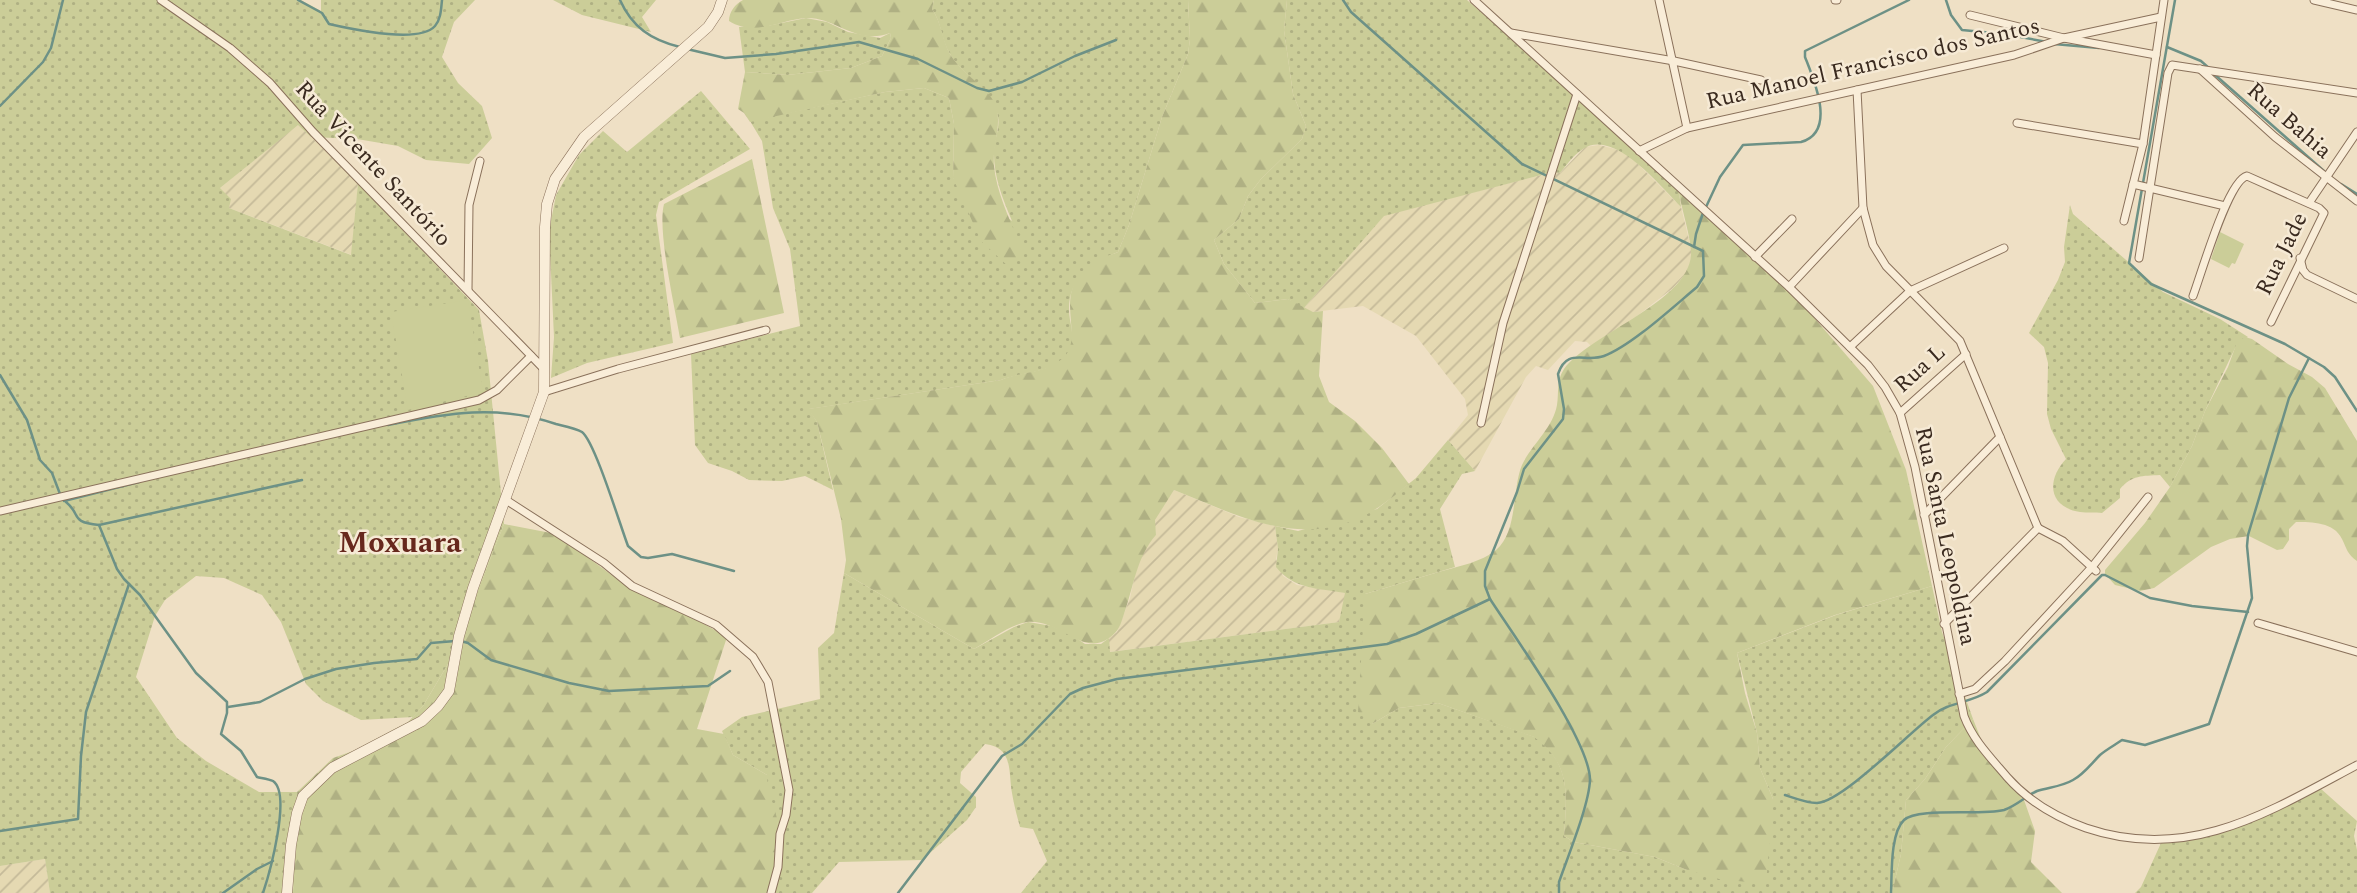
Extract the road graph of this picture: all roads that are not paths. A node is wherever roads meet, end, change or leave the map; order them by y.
1 (161, 0) edge
2 (722, 0) edge
3 (1474, 0) edge
4 (1660, 0) edge
5 (2164, 0) edge
6 (2314, 0) edge
7 (2357, 10) edge
8 (1970, 15) dead end
9 (2161, 17) junction
10 (1511, 33) junction
11 (2060, 39) junction
12 (2156, 55) junction
13 (1674, 61) junction
14 (2200, 67) junction
15 (1761, 80) dead end
16 (1857, 90) junction
17 (2357, 93) edge
18 (1577, 94) junction
19 (2017, 123) dead end
20 (1687, 128) junction
21 (2357, 131) edge
22 (2143, 144) junction
23 (1639, 151) junction
24 (480, 160) dead end
25 (2326, 178) junction
26 (2133, 184) junction
27 (2147, 188) junction
28 (2357, 201) edge
29 (2309, 203) junction
30 (2225, 205) junction
31 (1863, 208) junction
32 (1792, 219) dead end
33 (2124, 221) dead end
34 (2004, 248) dead end
35 (1755, 257) junction
36 (2300, 257) junction
37 (2138, 258) dead end
38 (1789, 287) junction
39 (468, 291) junction
40 (1910, 291) junction
41 (2193, 296) dead end
42 (2357, 299) edge
43 (2271, 322) dead end
44 (765, 330) dead end
45 (1850, 347) junction
46 (1966, 354) junction
47 (531, 356) junction
48 (545, 370) junction
49 (544, 392) junction
50 (1900, 413) junction
51 (1482, 423) dead end
52 (2000, 437) junction
53 (2148, 497) dead end
54 (506, 500) junction
55 (0, 511) edge
56 (1924, 516) junction
57 (2038, 528) junction
58 (2094, 569) junction
59 (2258, 623) dead end
60 (1944, 624) junction
61 (2357, 652) edge
62 (1959, 694) junction
63 (2357, 765) edge
64 (287, 893) edge
65 (771, 893) edge

1 - 39 street, Rua Vicente Santório
2 - 48 street
3 - 10 street, Rua Santa Leopoldina
4 - 13 street
5 - 9 street
6 - 7 street
8 - 11 street
9 - 11 street, Rua Manoel Francisco dos Santos
9 - 12 street
10 - 13 street, Rua Manoel Francisco dos Santos
10 - 18 street, Rua Santa Leopoldina
11 - 12 street
11 - 16 street, Rua Manoel Francisco dos Santos
12 - 22 street
13 - 15 street, Rua Manoel Francisco dos Santos
13 - 20 street
14 - 17 street
14 - 25 street, Rua Bahia
14 - 27 street
16 - 20 street, Rua Manoel Francisco dos Santos
16 - 31 street
18 - 23 street, Rua Santa Leopoldina
18 - 51 street
19 - 22 street
20 - 23 street, Rua Manoel Francisco dos Santos
21 - 25 street
22 - 26 street
23 - 35 street, Rua Santa Leopoldina
24 - 39 street
25 - 28 street, Rua Bahia
25 - 29 street
26 - 27 street
26 - 33 street
27 - 30 street
27 - 37 street
29 - 30 street, Rua Jade
29 - 36 street, Rua Jade
30 - 41 street, Rua Jade
31 - 38 street
31 - 40 street
32 - 35 street
34 - 40 street
35 - 38 street, Rua Santa Leopoldina
36 - 42 street
36 - 43 street, Rua Jade
38 - 45 street, Rua Santa Leopoldina
39 - 47 street, Rua Vicente Santório
40 - 45 street
40 - 46 street
44 - 49 street
45 - 50 street, Rua Santa Leopoldina
46 - 50 street, Rua L
46 - 52 street
47 - 48 street, Rua Vicente Santório
47 - 55 street
48 - 49 street
49 - 54 street
50 - 56 street, Rua Santa Leopoldina
52 - 56 street
52 - 57 street
53 - 58 street
54 - 64 street
54 - 65 street
56 - 60 street, Rua Santa Leopoldina
57 - 58 street
57 - 60 street
58 - 62 street
59 - 61 street
60 - 62 street, Rua Santa Leopoldina
62 - 63 street, Rua Santa Leopoldina

